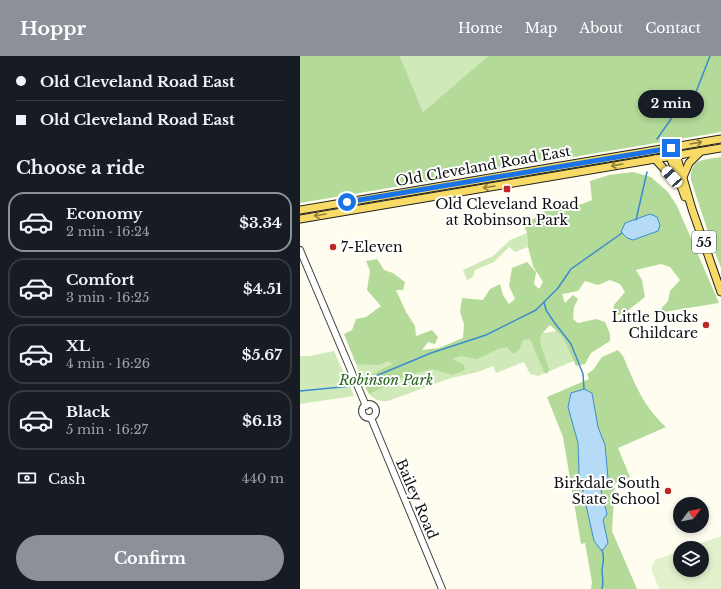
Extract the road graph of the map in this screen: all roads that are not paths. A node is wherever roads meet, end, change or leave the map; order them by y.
1 (721, 139) edge
2 (671, 148) junction
3 (721, 148) edge
4 (701, 151) junction
5 (673, 156) junction
6 (655, 159) junction
7 (683, 178) junction
8 (681, 187) junction
9 (692, 209) junction
10 (300, 210) edge
11 (300, 218) edge
12 (300, 250) edge
13 (716, 275) junction
14 (721, 284) edge
15 (721, 292) edge
16 (366, 406) junction
17 (371, 418) junction
18 (442, 589) edge

2 -> 1 main road, Old Cleveland Road East
2 - 5 main road, 55
2 - 10 main road, Old Cleveland Road East
3 - 4 main road, Old Cleveland Road East
4 - 5 main road, Old Cleveland Road East
4 - 7 main road
5 - 6 main road, Old Cleveland Road East
5 - 7 main road, 55
5 - 8 main road, 55
6 - 8 main road
6 -> 11 main road, Old Cleveland Road East
7 - 9 main road, 55
8 - 9 main road, 55
9 - 13 main road, 55
12 - 16 street
13 - 14 main road, 55
13 - 15 main road, 55
16 - 17 street
16 - 17 street
17 - 18 street, Bailey Road

